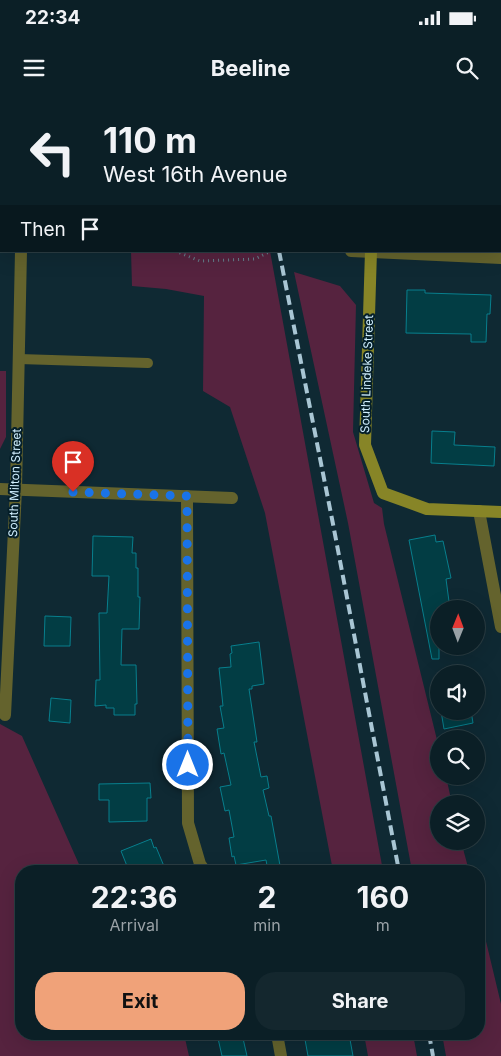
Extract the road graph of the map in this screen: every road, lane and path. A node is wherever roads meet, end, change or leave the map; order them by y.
1 (21, 252) edge
2 (178, 252) edge
3 (269, 252) edge
4 (371, 252) edge
5 (501, 258) edge
6 (19, 359) junction
7 (148, 364) dead end
8 (0, 489) edge
9 (16, 489) junction
10 (187, 496) junction
11 (232, 498) dead end
12 (479, 511) junction
13 (501, 512) edge
14 (501, 627) edge
15 (5, 715) dead end
16 (201, 865) edge
17 (278, 1040) edge
18 (281, 1056) edge

1 - 6 street, South Milton Street
2 - 3 path
4 - 5 street
4 - 12 street, South Lindeke Street
6 - 7 lane
6 - 9 street, South Milton Street
8 - 9 street
9 - 10 street
9 - 15 street, South Milton Street
10 - 11 street
10 - 16 street
12 - 13 street
12 - 14 street
17 - 18 street

